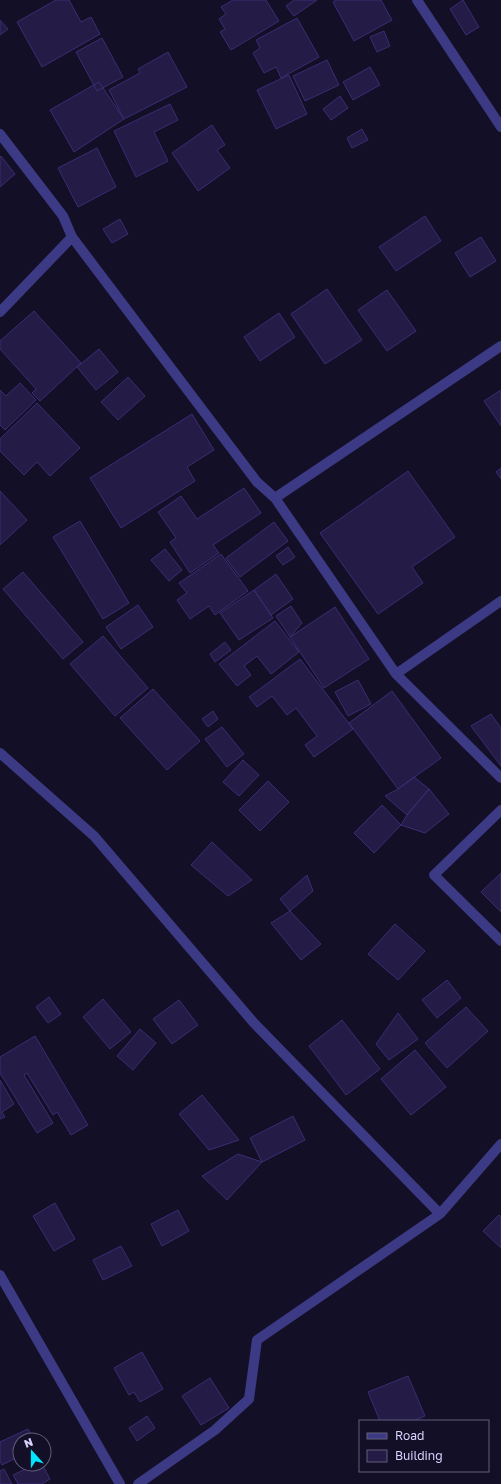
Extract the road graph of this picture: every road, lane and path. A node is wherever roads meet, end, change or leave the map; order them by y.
1 (417, 0) edge
2 (501, 127) edge
3 (0, 134) edge
4 (72, 237) junction
5 (0, 312) edge
6 (501, 346) edge
7 (275, 498) junction
8 (501, 601) edge
9 (396, 674) junction
10 (0, 753) edge
11 (501, 778) edge
12 (501, 810) edge
13 (501, 941) edge
14 (501, 1144) edge
15 (440, 1214) junction
16 (0, 1275) edge
17 (120, 1484) edge
18 (138, 1484) edge

1 - 2 street
3 - 4 street
4 - 5 street
4 - 7 street
6 - 7 street
7 - 9 street
8 - 9 street
9 - 11 street
10 - 15 street
12 - 13 street
14 - 15 street
15 - 18 street
16 - 17 street

